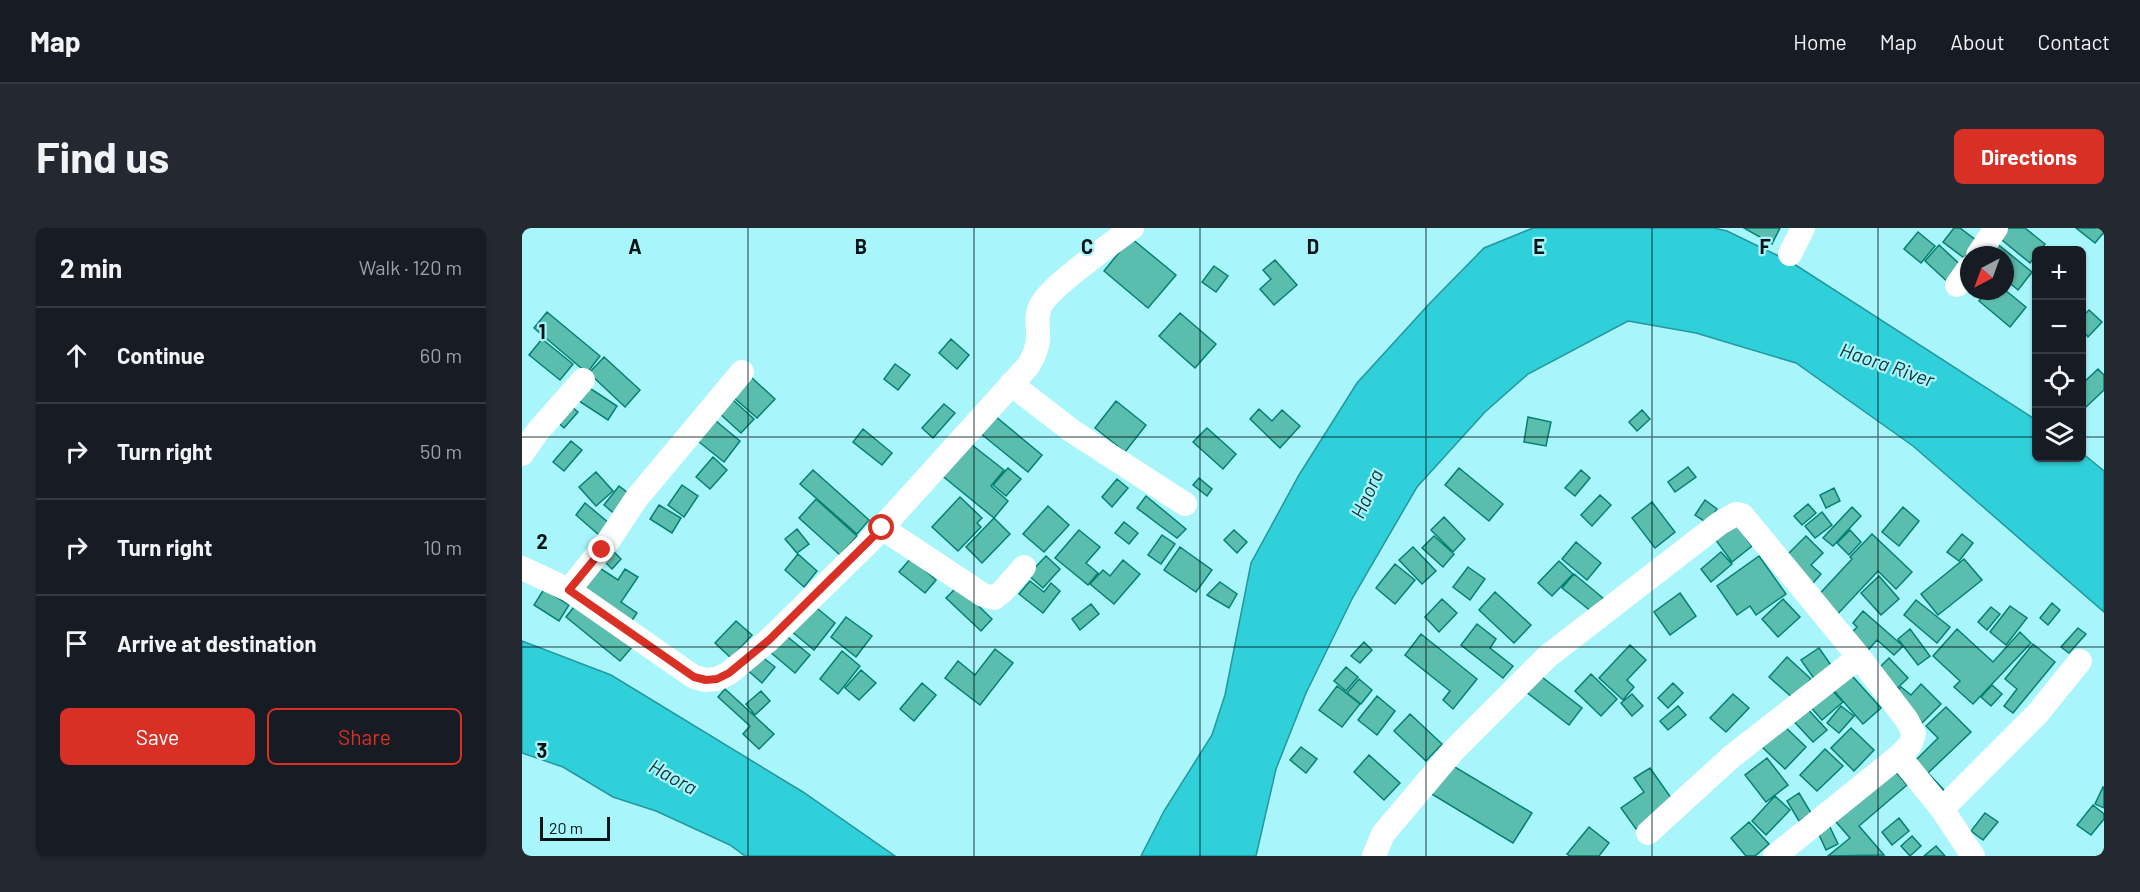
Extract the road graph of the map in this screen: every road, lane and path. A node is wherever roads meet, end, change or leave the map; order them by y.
1 (1132, 228) edge
2 (1803, 228) edge
3 (1996, 228) edge
4 (1984, 246) edge
5 (1790, 255) dead end
6 (742, 372) dead end
7 (583, 380) dead end
8 (1011, 384) junction
9 (522, 454) edge
10 (1185, 504) dead end
11 (882, 528) junction
12 (1024, 567) dead end
13 (522, 568) edge
14 (569, 590) junction
15 (1859, 657) junction
16 (2080, 661) dead end
17 (1899, 756) junction
18 (1942, 809) junction
19 (1648, 833) dead end
20 (1374, 856) edge
21 (1775, 856) edge
22 (1973, 856) edge

1 - 8 street
2 - 5 street
3 - 4 street
6 - 14 street
7 - 9 street
8 - 10 street
8 - 11 street
11 - 12 street
11 - 14 street
13 - 14 street
15 - 17 street
15 - 19 street
15 - 20 street
16 - 18 street
17 - 18 street
17 - 21 street
18 - 22 street

